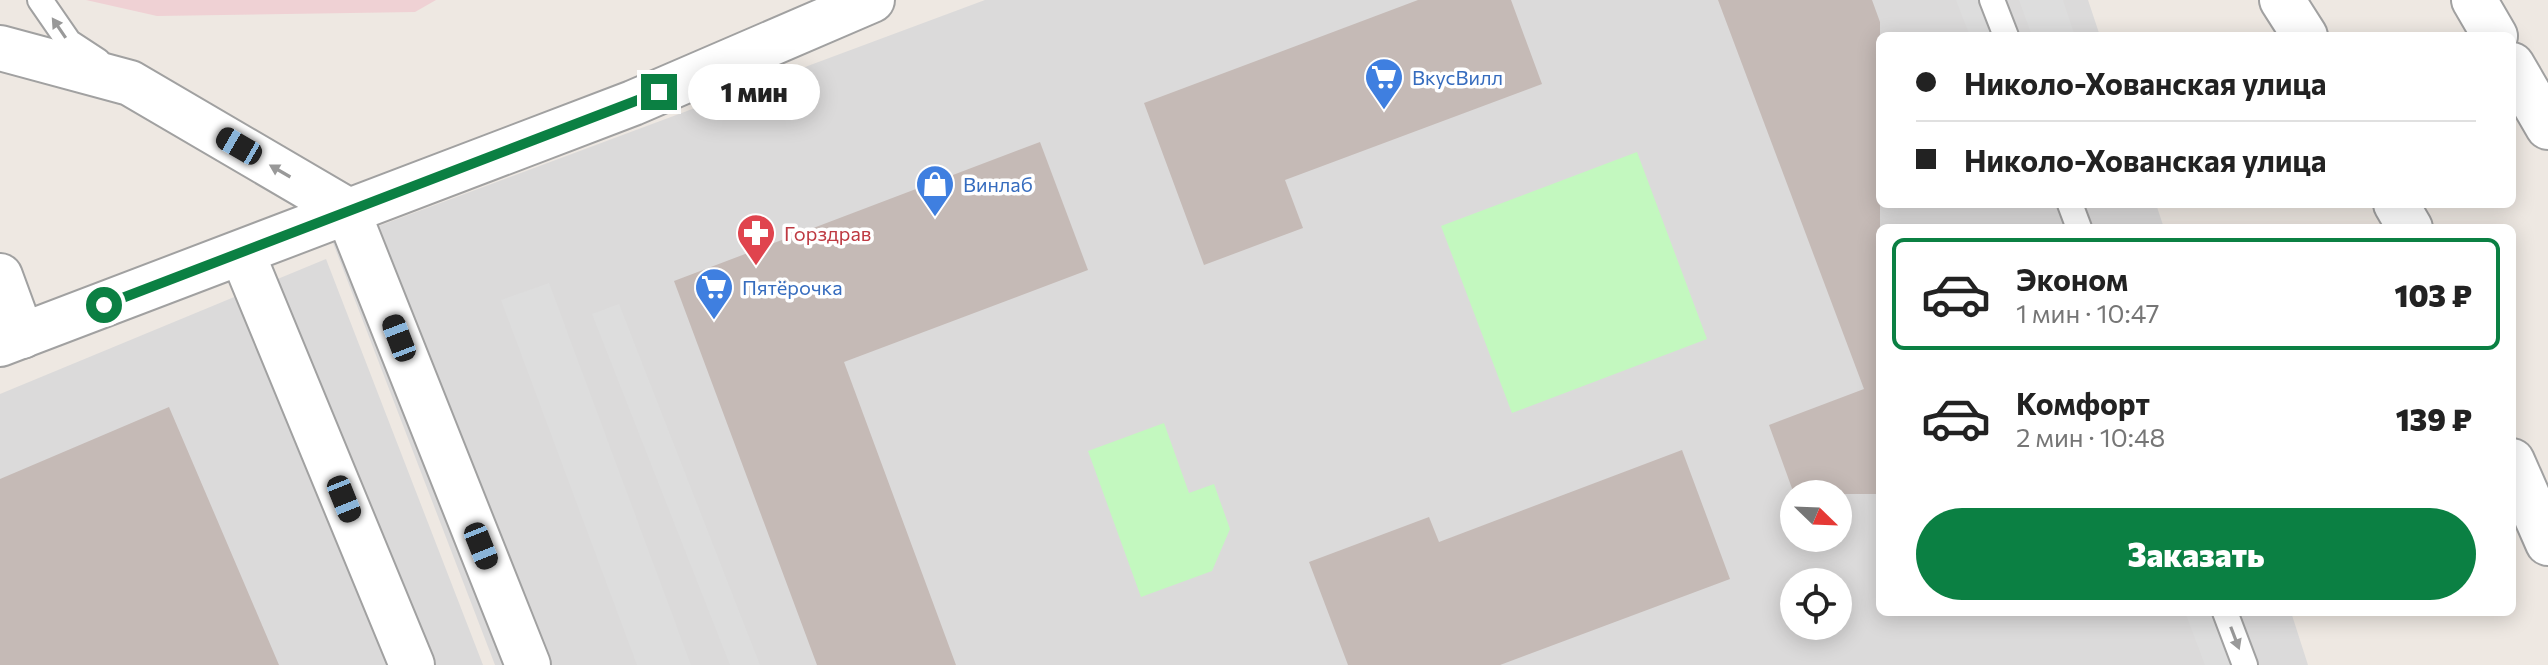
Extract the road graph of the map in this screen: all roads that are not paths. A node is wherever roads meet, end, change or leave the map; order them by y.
1 (40, 0) edge
2 (872, 0) edge
3 (1992, 0) edge
4 (2282, 0) edge
5 (2474, 0) edge
6 (2004, 32) edge
7 (2302, 32) edge
8 (2493, 32) edge
9 (0, 48) edge
10 (2516, 72) edge
11 (130, 83) junction
12 (2548, 127) edge
13 (347, 210) junction
14 (242, 253) junction
15 (0, 276) edge
16 (11, 340) edge
17 (2516, 470) edge
18 (2548, 543) edge
19 (2227, 616) edge
20 (412, 665) edge
21 (528, 665) edge
22 (2245, 665) edge

11 -> 1 lane
2 - 13 street
3 - 6 lane
4 - 7 street
5 - 8 street
9 - 11 street
10 - 12 street
13 -> 11 street
13 - 14 street
13 - 21 street
14 - 16 street
14 - 20 street
15 - 16 street
17 - 18 street
19 -> 22 lane

